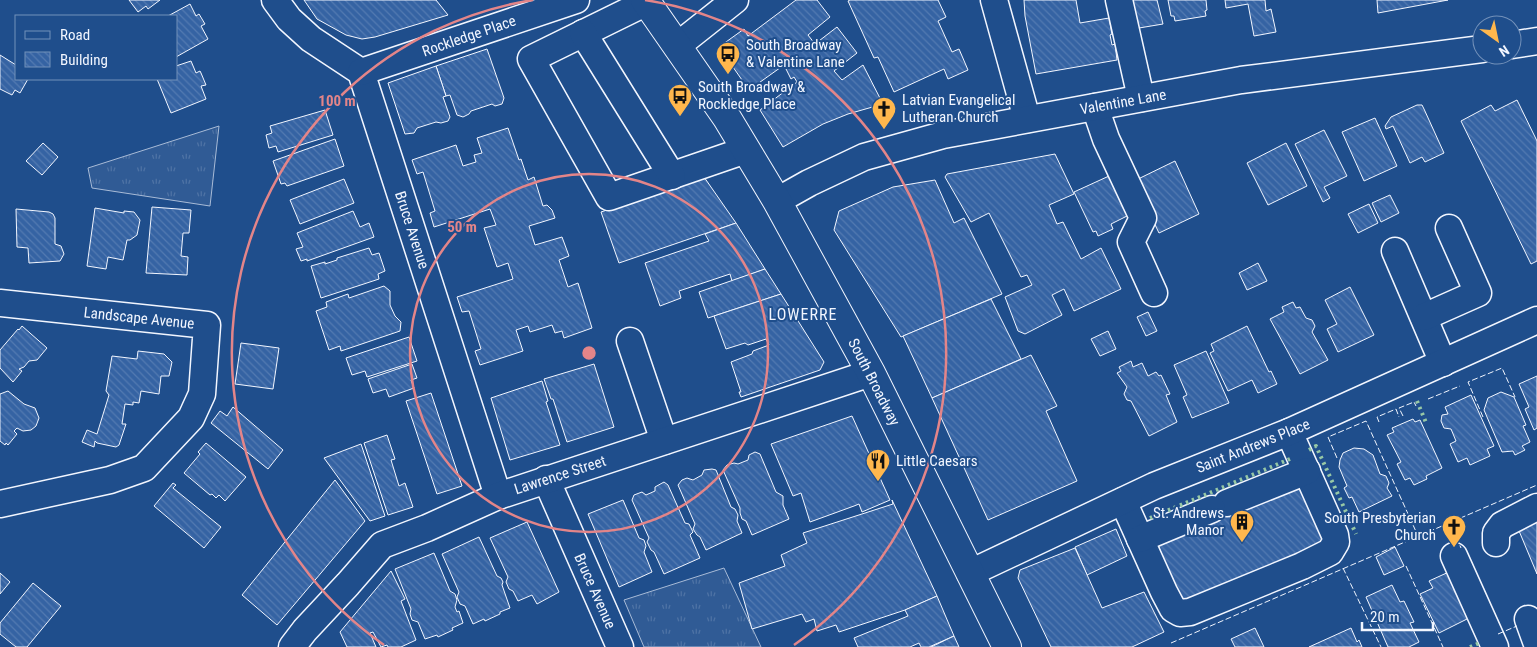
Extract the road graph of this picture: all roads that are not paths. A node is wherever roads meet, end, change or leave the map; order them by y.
1 (275, 0) edge
2 (576, 0) edge
3 (735, 0) edge
4 (994, 0) edge
5 (1119, 0) edge
6 (646, 1) edge
7 (583, 33) junction
8 (1537, 41) edge
9 (1522, 43) edge
10 (677, 46) junction
11 (1472, 49) edge
12 (361, 72) junction
13 (1141, 98) junction
14 (1096, 106) junction
15 (1028, 119) junction
16 (746, 150) junction
17 (672, 176) junction
18 (777, 201) junction
19 (1449, 228) dead end
20 (1395, 251) dead end
21 (1154, 293) dead end
22 (0, 303) edge
23 (1424, 317) junction
24 (1537, 320) edge
25 (630, 341) dead end
26 (1443, 362) junction
27 (871, 373) junction
28 (1289, 432) junction
29 (664, 441) junction
30 (1306, 471) junction
31 (546, 479) junction
32 (498, 496) junction
33 (1123, 501) junction
34 (0, 504) edge
35 (1537, 507) edge
36 (1140, 539) junction
37 (1496, 543) dead end
38 (1454, 556) dead end
39 (970, 573) junction
40 (1534, 633) edge
41 (303, 641) edge
42 (620, 647) edge
43 (1006, 647) edge
44 (1495, 647) edge
45 (1522, 647) edge

1 - 12 street
2 - 12 street, Rockledge Place
3 - 10 street
4 - 15 street
5 - 13 street
6 - 7 street
6 - 10 main road, South Broadway
7 - 17 street
7 - 17 street
8 - 9 street
10 - 16 main road, South Broadway
11 - 13 street, Valentine Lane
12 - 32 street, Bruce Avenue
13 - 14 street, Valentine Lane
14 - 15 street, Valentine Lane
14 - 21 street
15 - 18 street, Valentine Lane
16 - 17 street
16 - 18 main road, South Broadway
18 - 27 main road, South Broadway
19 - 23 street
20 - 23 street
22 - 34 street, Landscape Avenue
23 - 26 street
24 - 26 street, Saint Andrews Place
25 - 29 street
26 - 28 street, Saint Andrews Place
27 - 29 street, Lawrence Street
27 - 39 main road, South Broadway
28 - 30 street
28 - 33 street, Saint Andrews Place
29 - 31 street, Lawrence Street
30 - 36 street
30 - 36 street
31 - 32 street, Lawrence Street
31 - 42 street, Bruce Avenue
32 - 41 street, Lawrence Street
33 - 36 street
33 - 39 street, Saint Andrews Place
35 - 37 street
38 - 44 street
39 - 43 main road, South Broadway
40 - 45 street

